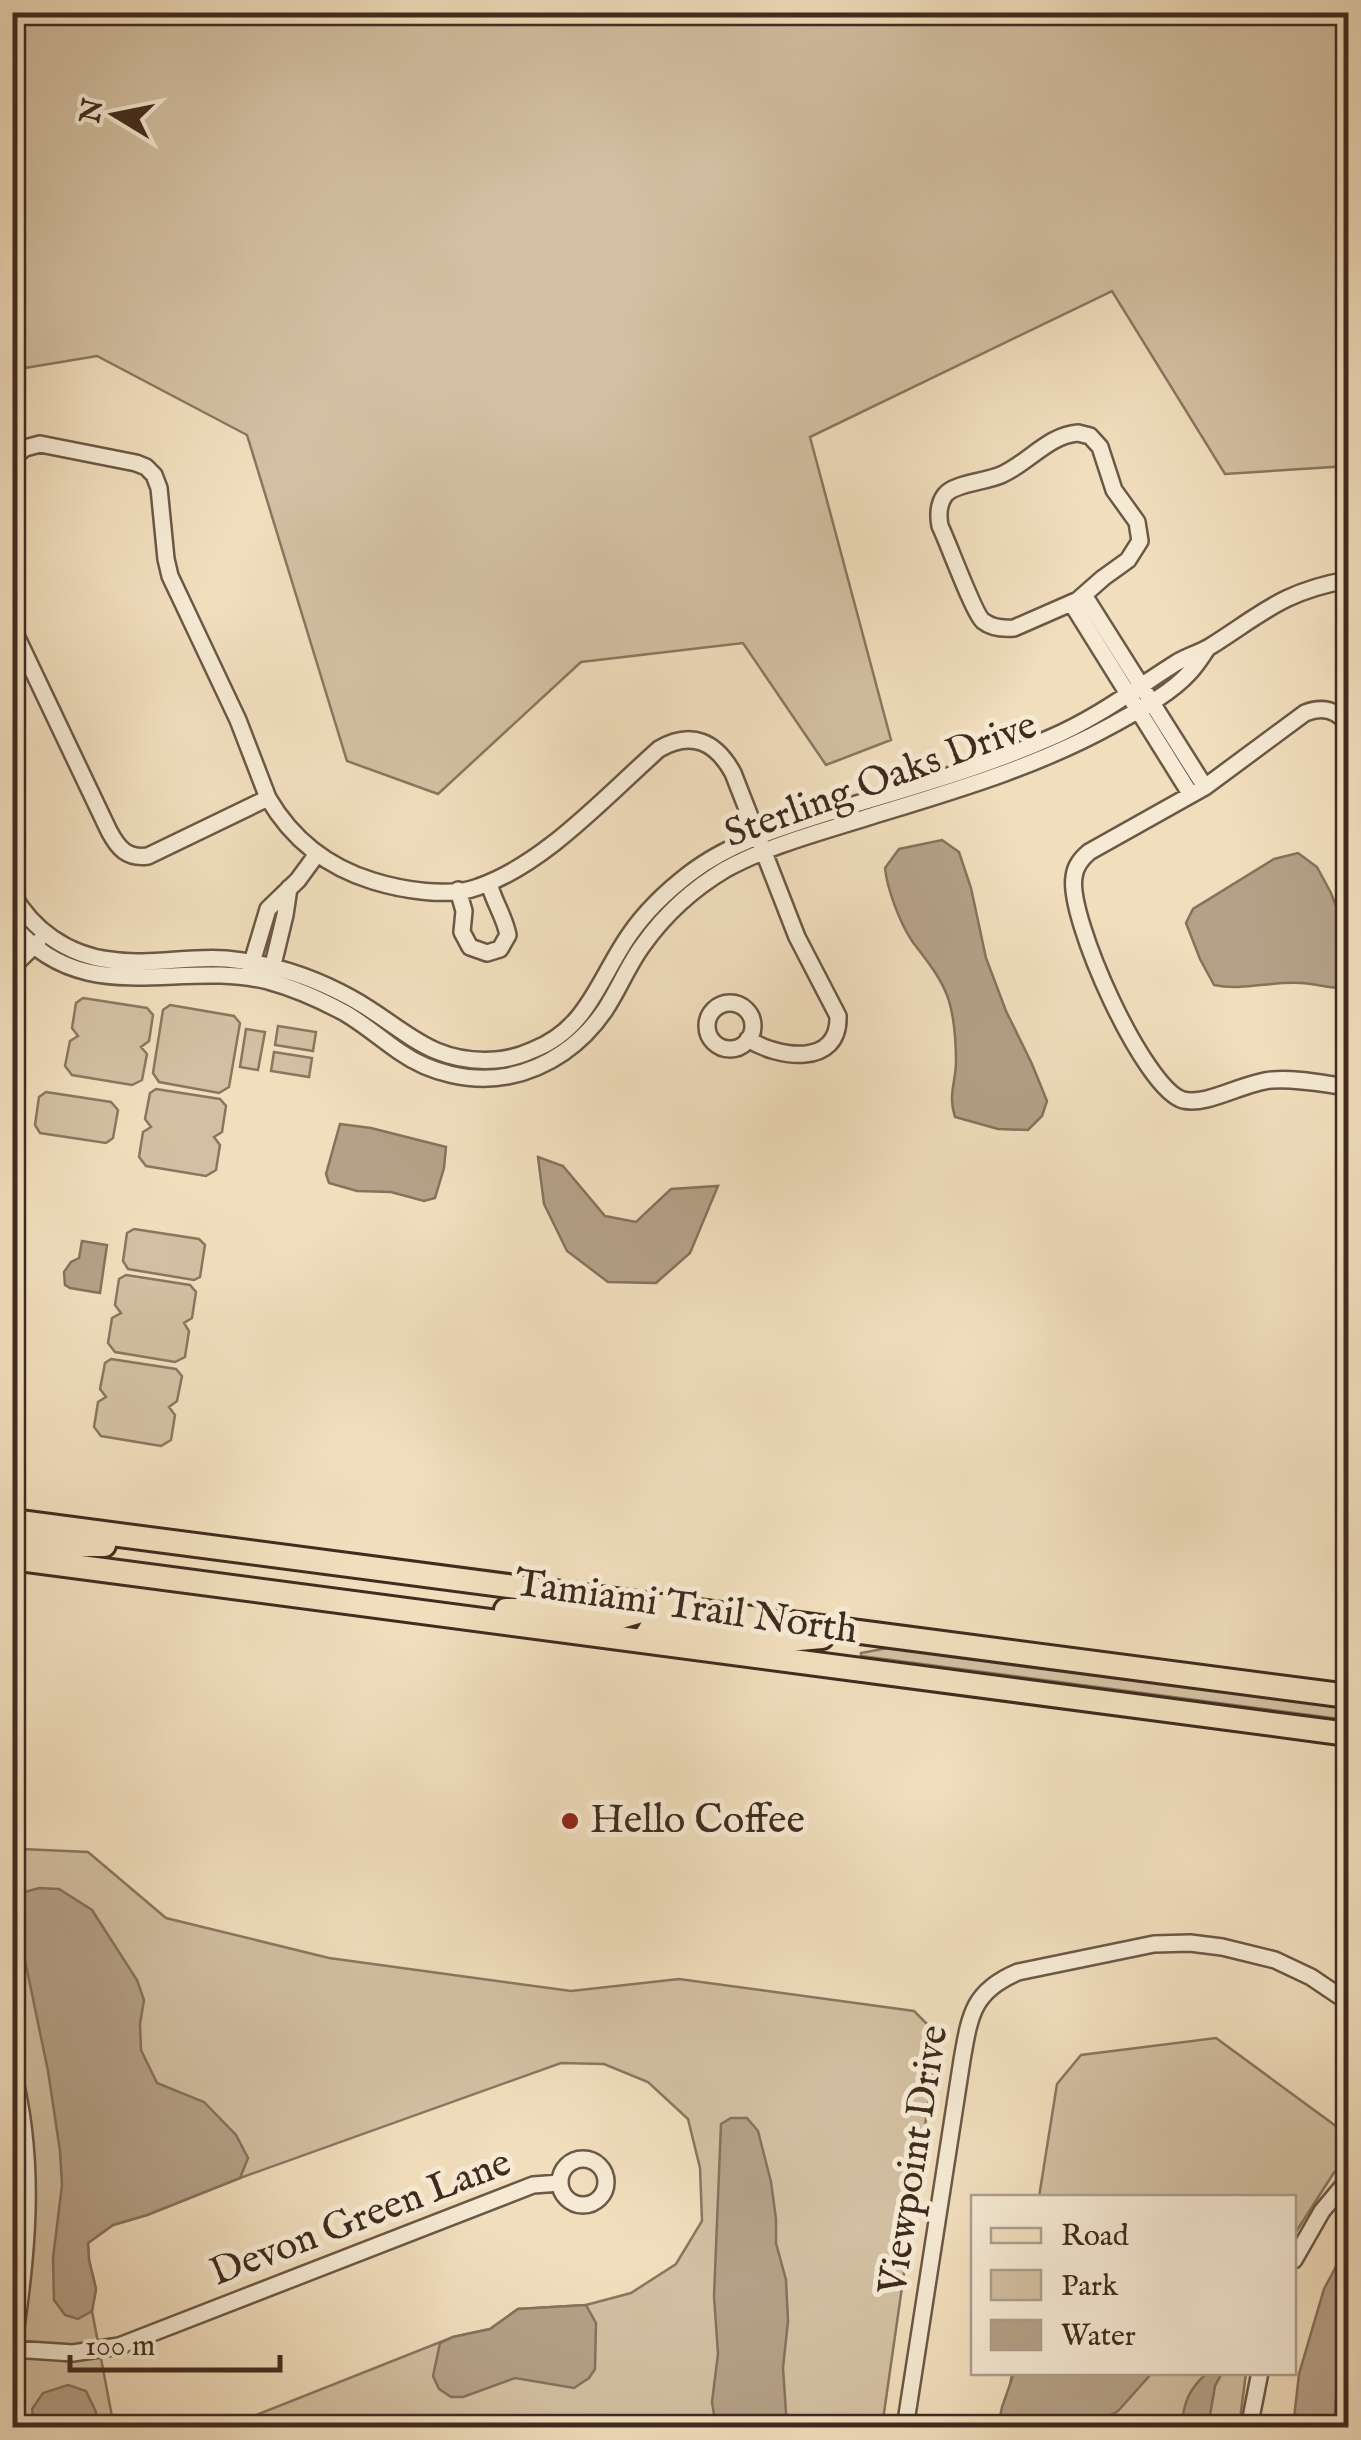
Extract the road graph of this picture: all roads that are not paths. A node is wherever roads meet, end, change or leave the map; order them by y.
1 (12, 458) edge
2 (1348, 580) edge
3 (1078, 599) junction
4 (12, 627) edge
5 (1207, 648) junction
6 (1135, 690) junction
7 (1144, 705) junction
8 (1348, 725) edge
9 (1198, 791) junction
10 (268, 798) junction
11 (761, 845) junction
12 (317, 854) junction
13 (488, 883) junction
14 (289, 888) junction
15 (458, 890) junction
16 (12, 893) edge
17 (27, 915) junction
18 (13, 928) edge
19 (40, 941) junction
20 (12, 967) edge
21 (250, 970) junction
22 (271, 974) junction
23 (748, 1039) dead end
24 (1348, 1088) edge
25 (12, 1521) edge
26 (12, 1540) edge
27 (188, 1544) junction
28 (12, 1558) edge
29 (646, 1604) junction
30 (423, 1611) junction
31 (870, 1634) junction
32 (643, 1641) junction
33 (1348, 1696) edge
34 (1348, 1734) edge
35 (1348, 2002) edge
36 (13, 2071) edge
37 (1348, 2180) edge
38 (560, 2183) dead end
39 (1296, 2256) edge
40 (13, 2351) edge
41 (1259, 2375) edge
42 (905, 2428) edge
43 (1249, 2428) edge

1 - 10 street
2 - 5 street, Sterling Oaks Drive
3 - 3 street
3 - 6 street
4 - 10 street
5 - 6 street, Sterling Oaks Drive
5 - 7 street, Sterling Oaks Drive
6 - 7 street
6 - 11 street, Sterling Oaks Drive
7 - 9 street
7 - 11 street, Sterling Oaks Drive
8 - 9 street
9 - 24 street
10 - 12 street
11 - 13 street
11 - 22 street, Sterling Oaks Drive
11 - 23 street
12 - 14 street
12 - 15 street
13 - 15 street
13 - 15 street
14 - 21 street
14 - 22 street
16 - 17 street, Sterling Oaks Drive
17 - 18 street
17 - 19 street, Sterling Oaks Drive
18 - 19 street, Sterling Oaks Drive
19 - 20 street
19 - 21 street, Sterling Oaks Drive
21 - 22 street, Sterling Oaks Drive
25 - 27 main road, Tamiami Trail North
26 - 27 main road
27 - 29 main road, Tamiami Trail North
28 - 30 main road, Tamiami Trail North
29 - 30 main road
29 - 31 main road, Tamiami Trail North
30 - 32 main road, Tamiami Trail North
31 - 32 main road
31 - 33 main road, Tamiami Trail North
32 - 34 main road, Tamiami Trail North
35 - 42 street, Viewpoint Drive
36 - 40 street
37 - 39 street
38 - 40 street, Devon Green Lane
41 - 43 street

